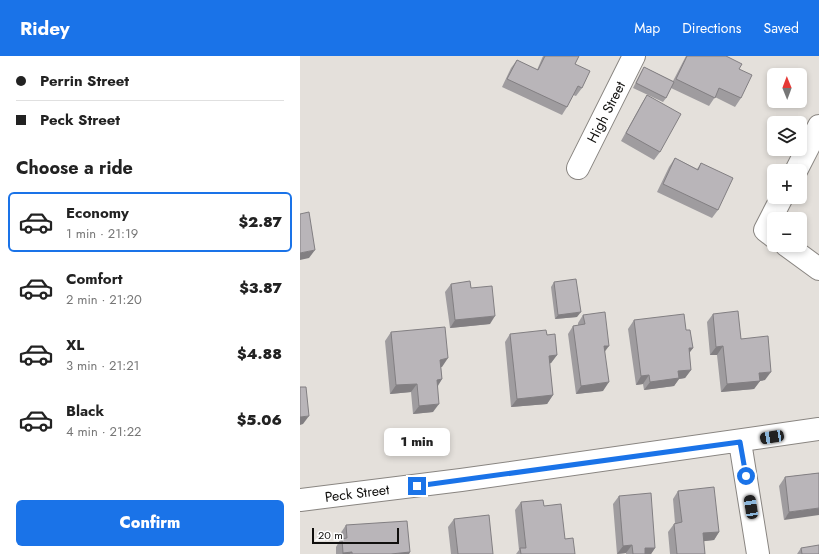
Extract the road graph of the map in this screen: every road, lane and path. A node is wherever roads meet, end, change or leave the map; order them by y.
1 (634, 56) edge
2 (819, 126) edge
3 (800, 164) edge
4 (578, 168) dead end
5 (796, 252) edge
6 (819, 268) edge
7 (819, 429) edge
8 (740, 442) junction
9 (300, 500) edge
10 (758, 554) edge

1 - 4 street, High Street
2 - 3 street
5 - 6 street
7 - 8 street, Peck Street
8 - 9 street, Peck Street
8 - 10 street

